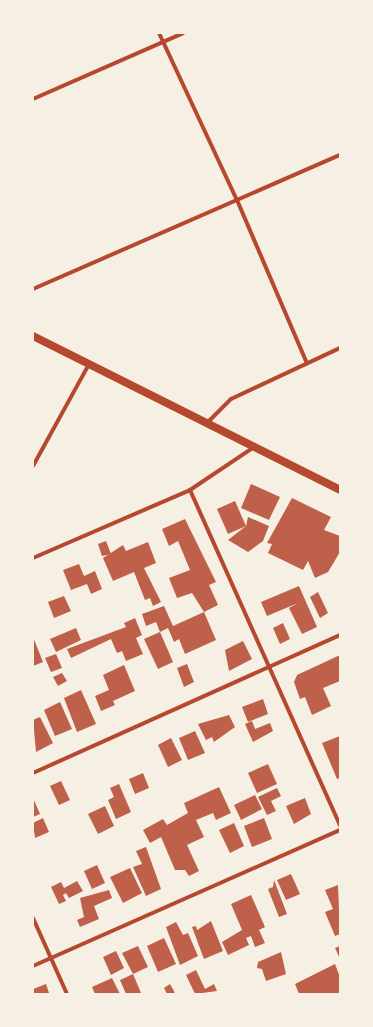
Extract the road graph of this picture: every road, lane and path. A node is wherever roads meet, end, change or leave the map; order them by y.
1 (159, 33) edge
2 (183, 33) edge
3 (163, 42) junction
4 (33, 99) edge
5 (340, 155) edge
6 (237, 200) junction
7 (33, 289) edge
8 (33, 336) edge
9 (340, 348) edge
10 (307, 363) junction
11 (89, 364) junction
12 (207, 423) junction
13 (254, 446) junction
14 (33, 466) edge
15 (190, 490) junction
16 (340, 490) edge
17 (33, 558) edge
18 (340, 635) edge
19 (270, 666) junction
20 (33, 773) edge
21 (340, 825) edge
22 (340, 830) edge
23 (33, 918) edge
24 (51, 958) junction
25 (33, 966) edge
26 (67, 994) edge

1 - 3 street
2 - 3 street
3 - 4 street
3 - 6 street
5 - 6 street
6 - 7 street
6 - 10 street
8 - 11 main road
9 - 10 street
10 - 12 street
11 - 12 main road
11 - 14 street
12 - 13 main road
13 - 15 street
13 - 16 main road
15 - 17 street
15 - 19 street
18 - 19 street
19 - 20 street
19 - 21 street
22 - 24 street
23 - 24 street
24 - 25 street
24 - 26 street

